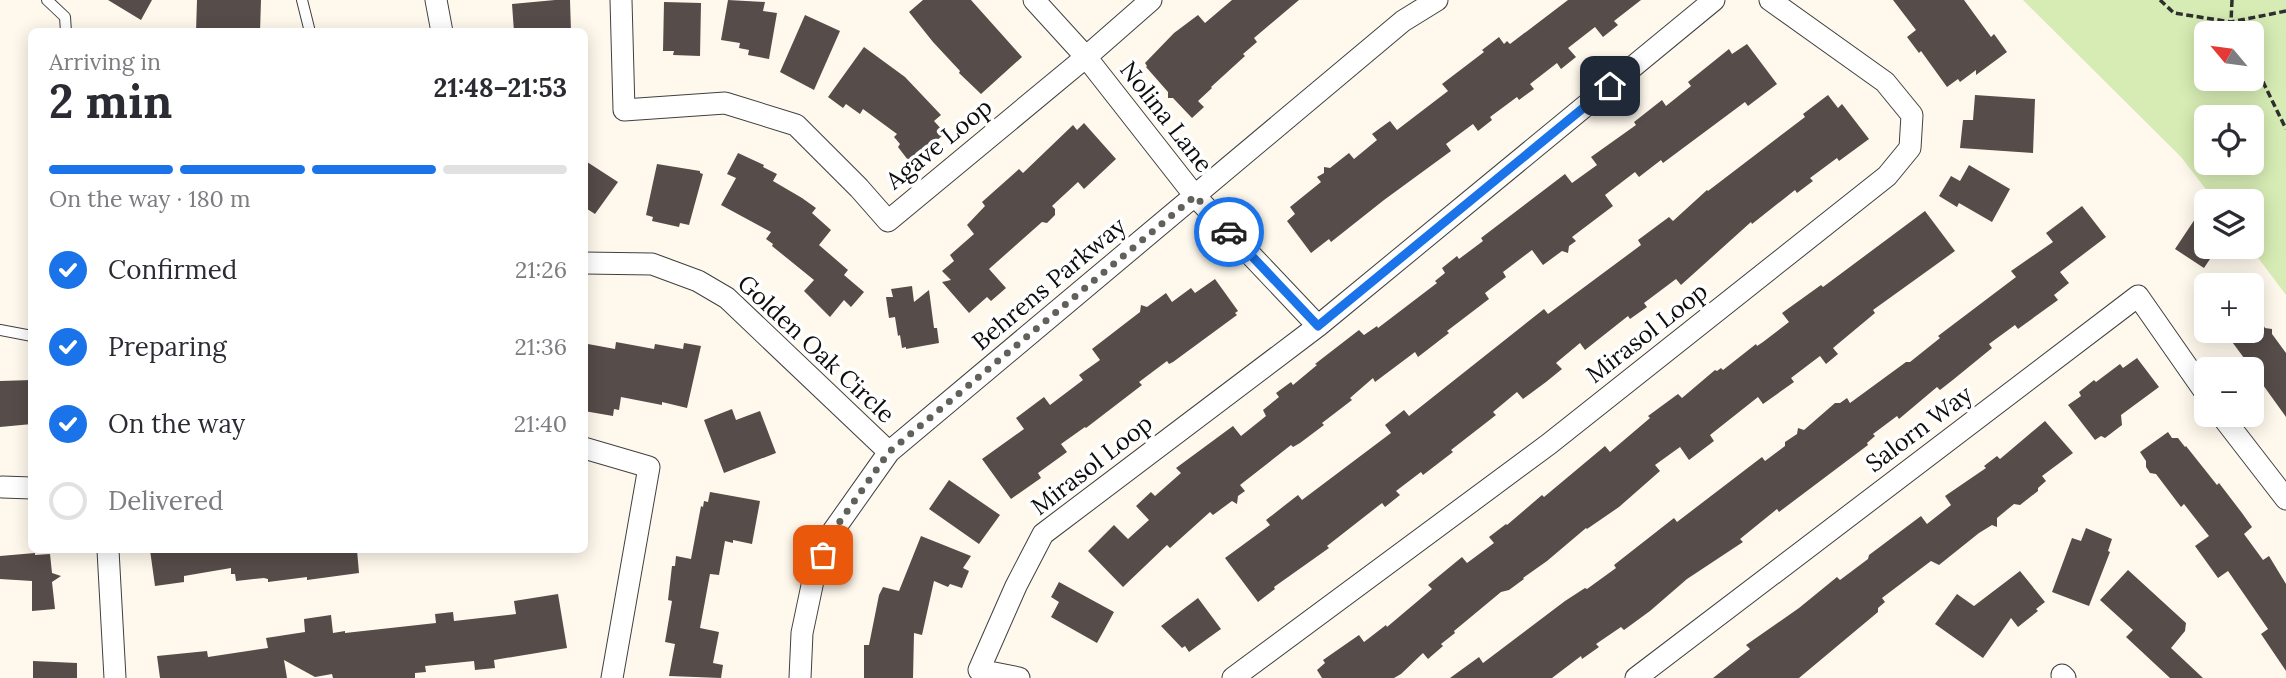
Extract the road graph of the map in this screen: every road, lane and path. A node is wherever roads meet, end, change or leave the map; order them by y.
1 (47, 0) edge
2 (302, 0) edge
3 (436, 0) edge
4 (621, 0) edge
5 (1034, 0) edge
6 (1151, 0) edge
7 (1437, 0) edge
8 (1714, 0) edge
9 (1770, 0) edge
10 (2160, 0) edge
11 (2232, 0) edge
12 (2286, 11) edge
13 (2225, 21) edge
14 (2231, 21) edge
15 (2236, 21) edge
16 (66, 28) edge
17 (309, 28) edge
18 (441, 28) edge
19 (1086, 57) junction
20 (2264, 84) edge
21 (2286, 129) edge
22 (1195, 196) junction
23 (588, 263) edge
24 (1318, 326) junction
25 (0, 330) edge
26 (28, 335) edge
27 (2194, 377) edge
28 (2230, 427) edge
29 (588, 449) edge
30 (889, 452) junction
31 (2, 487) dead end
32 (28, 488) edge
33 (2286, 499) edge
34 (108, 553) edge
35 (116, 678) edge
36 (612, 678) edge
37 (800, 678) edge
38 (1019, 678) edge
39 (1233, 678) edge
40 (1636, 678) edge

1 - 16 lane
2 - 17 lane
3 - 18 street
4 - 19 street, Agave Loop
5 - 19 street, Nolina Lane
6 - 19 street, Agave Loop
7 - 22 street, Behrens Parkway
8 - 24 street, Mirasol Loop
9 - 39 street, Mirasol Loop
10 - 13 path
11 - 14 path
12 - 15 path
19 - 22 street, Nolina Lane
20 - 21 path
22 - 24 street, Nolina Lane
22 - 30 street, Behrens Parkway
23 - 30 street, Golden Oak Circle
24 - 38 street, Mirasol Loop
25 - 26 lane
27 - 40 street, Salorn Way
28 - 33 street
29 - 36 street
30 - 37 street, Behrens Parkway
31 - 32 street
34 - 35 street

